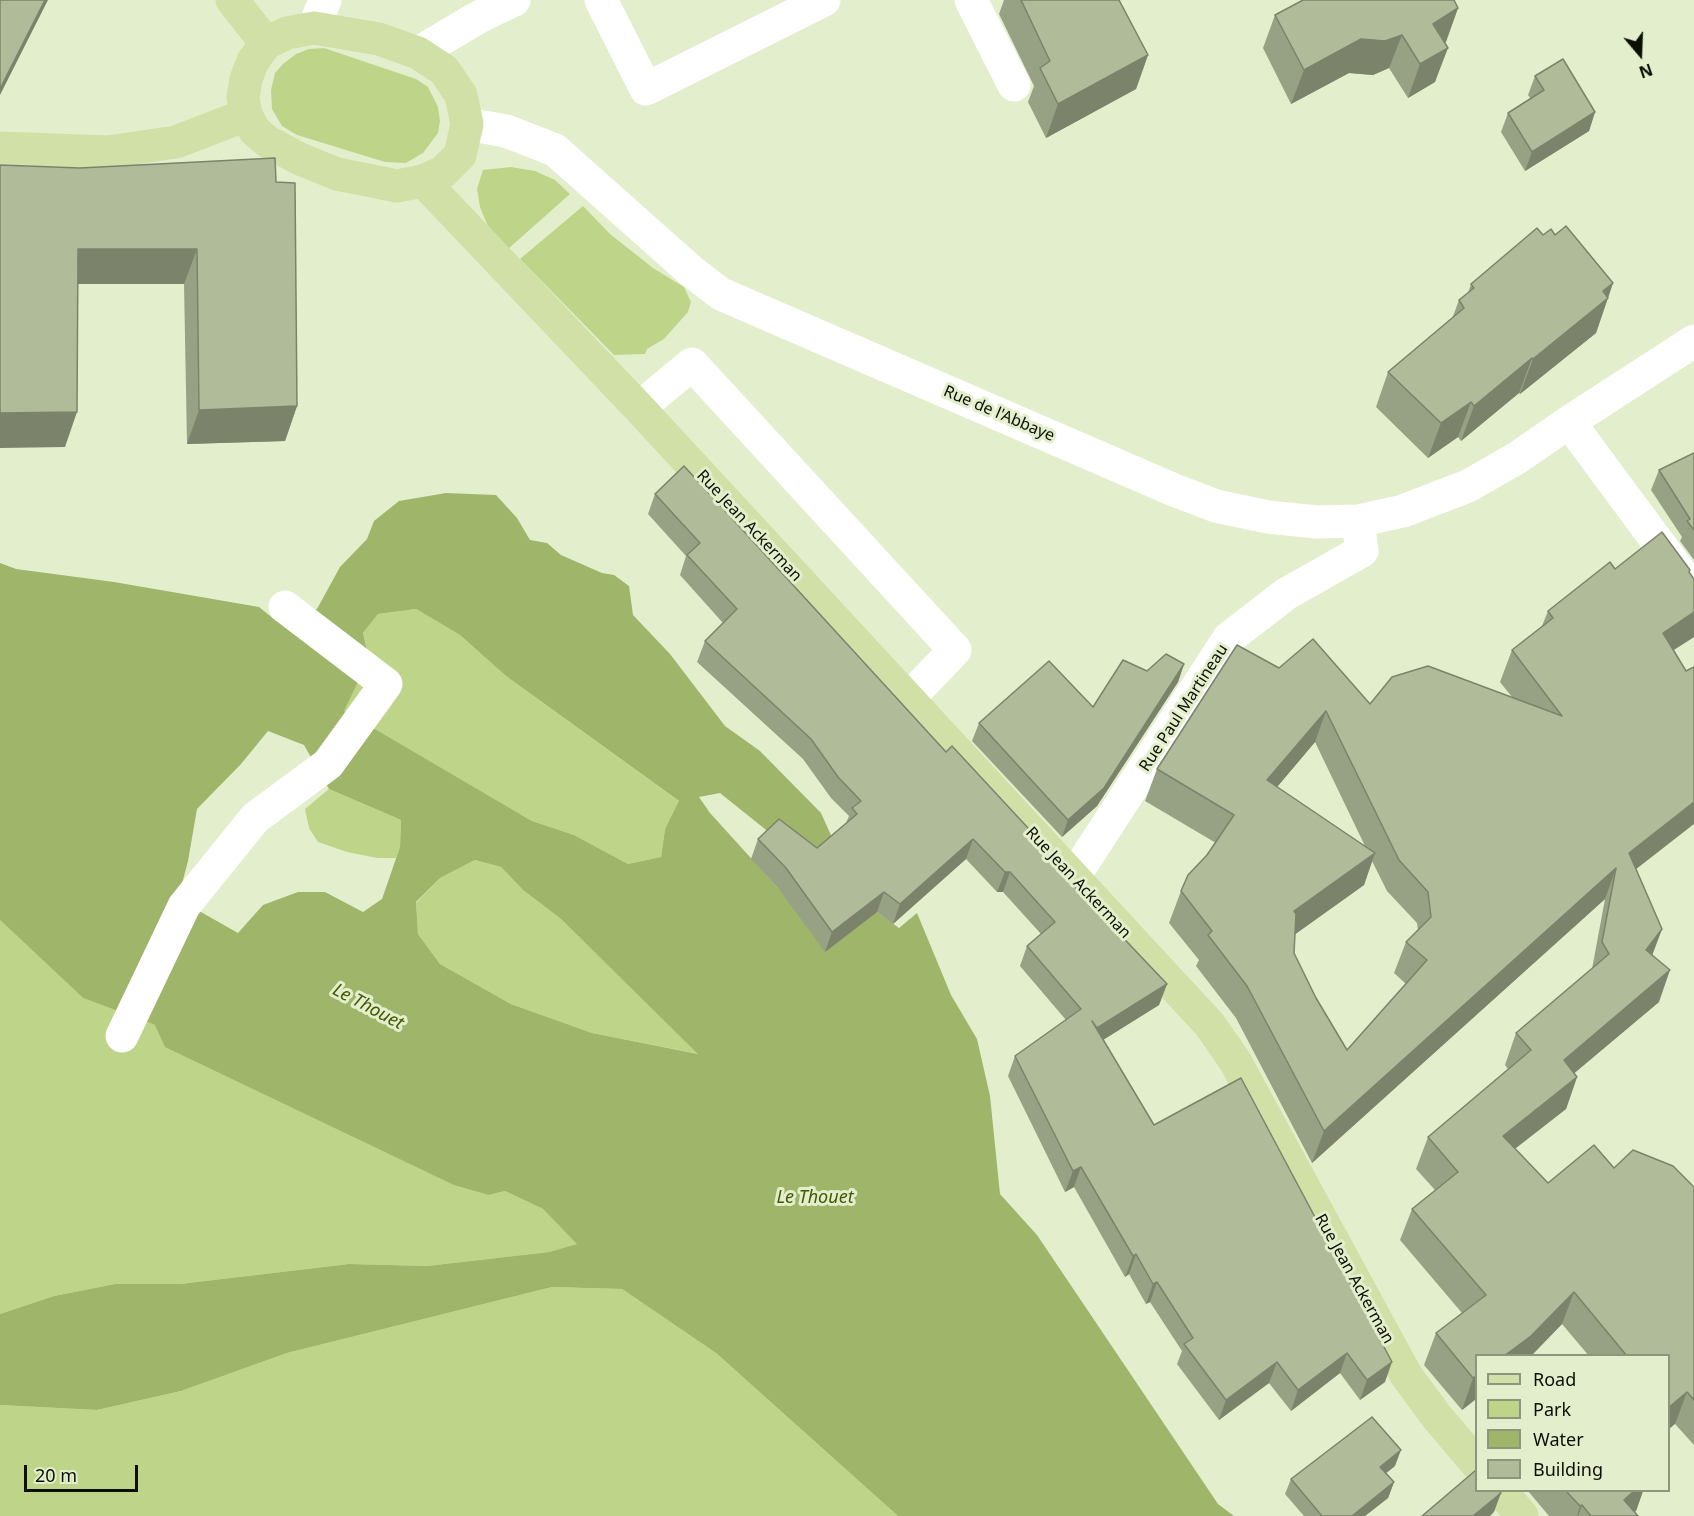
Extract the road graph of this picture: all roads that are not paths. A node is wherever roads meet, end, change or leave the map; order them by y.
1 (232, 0) edge
2 (514, 0) edge
3 (601, 0) edge
4 (824, 0) edge
5 (971, 0) edge
6 (319, 14) edge
7 (266, 43) junction
8 (418, 53) junction
9 (1014, 85) dead end
10 (246, 116) junction
11 (467, 124) junction
12 (0, 148) edge
13 (423, 182) junction
14 (1694, 341) edge
15 (639, 408) junction
16 (1569, 422) junction
17 (1358, 520) junction
18 (1694, 591) edge
19 (285, 607) dead end
20 (909, 698) junction
21 (1073, 878) junction
22 (122, 1036) dead end
23 (1475, 1462) edge
24 (1501, 1492) edge
25 (1522, 1516) edge

1 - 7 main road
2 - 8 street
3 - 4 street
5 - 9 street
6 - 7 main road
6 - 8 main road
7 - 10 main road
8 - 11 main road
10 - 12 main road
10 - 13 main road
11 - 13 main road
11 - 17 street, Rue de l'Abbaye
13 - 15 main road, Rue Jean Ackerman
14 - 16 street, Rue de l'Abbaye
15 - 20 main road, Rue Jean Ackerman
15 - 20 street
16 - 17 street, Rue de l'Abbaye
16 - 18 street
17 - 21 street, Rue Paul Martineau
19 - 22 street
20 - 21 main road, Rue Jean Ackerman
21 - 23 main road, Rue Jean Ackerman
24 - 25 main road

